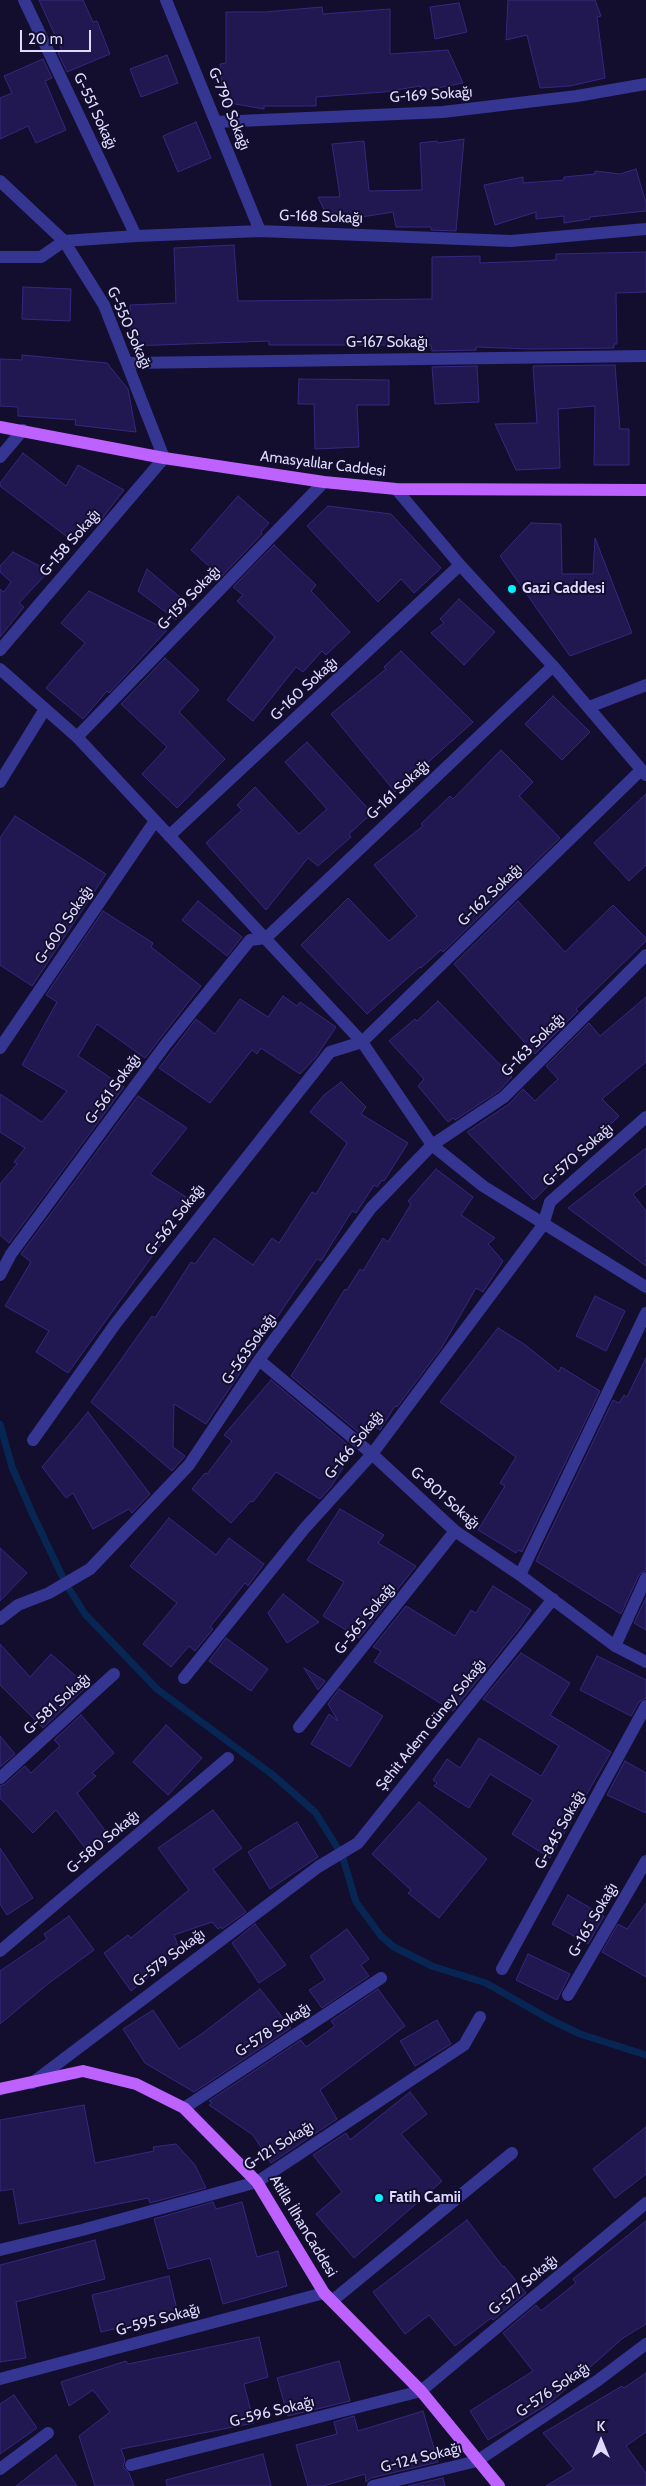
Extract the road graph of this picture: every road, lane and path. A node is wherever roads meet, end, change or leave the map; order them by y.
1 (24, 0) edge
2 (166, 0) edge
3 (646, 84) edge
4 (216, 122) junction
5 (0, 181) edge
6 (646, 229) edge
7 (260, 231) junction
8 (136, 236) junction
9 (64, 241) junction
10 (0, 257) edge
11 (646, 356) edge
12 (128, 363) junction
13 (0, 427) edge
14 (23, 430) junction
15 (0, 457) edge
16 (164, 458) junction
17 (324, 482) junction
18 (396, 489) junction
19 (646, 490) edge
20 (460, 565) junction
21 (0, 650) edge
22 (553, 666) junction
23 (0, 670) edge
24 (646, 684) edge
25 (589, 707) junction
26 (45, 709) junction
27 (77, 737) junction
28 (644, 772) edge
29 (0, 782) edge
30 (156, 821) junction
31 (169, 836) junction
32 (266, 938) junction
33 (646, 954) edge
34 (362, 1042) junction
35 (0, 1048) edge
36 (646, 1117) edge
37 (432, 1145) junction
38 (543, 1226) junction
39 (0, 1275) edge
40 (644, 1283) edge
41 (646, 1313) edge
42 (259, 1360) junction
43 (33, 1440) dead end
44 (372, 1454) junction
45 (455, 1531) junction
46 (520, 1574) junction
47 (646, 1578) edge
48 (552, 1599) junction
49 (0, 1619) edge
50 (615, 1646) junction
51 (646, 1662) edge
52 (114, 1674) dead end
53 (184, 1678) dead end
54 (646, 1706) edge
55 (299, 1727) dead end
56 (228, 1758) dead end
57 (0, 1778) edge
58 (646, 1861) edge
59 (327, 1862) joint
60 (0, 1951) edge
61 (502, 1970) dead end
62 (381, 1978) dead end
63 (568, 1995) dead end
64 (480, 2017) dead end
65 (32, 2083) junction
66 (0, 2089) edge
67 (184, 2108) junction
68 (512, 2153) dead end
69 (257, 2182) junction
70 (646, 2202) edge
71 (0, 2250) edge
72 (328, 2297) junction
73 (646, 2344) edge
74 (0, 2379) edge
75 (421, 2392) junction
76 (48, 2433) dead end
77 (477, 2461) junction
78 (131, 2465) dead end
79 (0, 2469) edge
80 (373, 2486) edge
81 (499, 2486) edge

1 - 8 street, G-551 Sokağı
2 - 4 street, G-790 Sokağı
3 - 4 street, G-169 Sokağı
4 - 7 street, G-790 Sokağı
5 - 9 street, G-550 Sokağı
6 - 7 street, G-168 Sokağı
7 - 8 street, G-168 Sokağı
8 - 9 street, G-168 Sokağı
9 - 10 street
9 - 12 street, G-550 Sokağı
11 - 12 street, G-167 Sokağı
12 - 16 street, G-550 Sokağı
13 - 14 main road, Amasyalılar Caddesi
14 - 15 street
14 - 16 main road, Amasyalılar Caddesi
16 - 17 main road, Amasyalılar Caddesi
16 - 21 street, G-158 Sokağı
17 - 18 main road, Amasyalılar Caddesi
17 - 27 street, G-159 Sokağı
18 - 19 main road, Amasyalılar Caddesi
18 - 20 street
20 - 22 street
20 - 31 street, G-160 Sokağı
22 - 25 street
22 - 32 street, G-161 Sokağı
23 - 26 street
24 - 25 street
25 - 28 street
26 - 27 street
26 - 29 street
27 - 30 street
28 - 34 street, G-162 Sokağı
30 - 31 street
30 - 35 street, G-600 Sokağı
31 - 32 street
32 - 34 street
32 - 39 street, G-561 Sokağı
33 - 37 street, G-163 Sokağı
34 - 37 street
34 - 43 street, G-562 Sokağı
36 - 38 street, G-570 Sokağı
37 - 38 street
37 - 42 street, G-563Sokağı
38 - 40 street
38 - 44 street, G-166 Sokağı
41 - 46 street
42 - 44 street, G-801 Sokağı
42 - 49 street, G-563Sokağı
44 - 45 street, G-801 Sokağı
44 - 53 street, G-166 Sokağı
45 - 46 street, G-801 Sokağı
45 - 55 street, G-565 Sokağı
46 - 48 street, G-801 Sokağı
47 - 50 street
48 - 50 street, G-801 Sokağı
48 - 59 street, Şehit Adem Güney Sokağı
50 - 51 street, G-801 Sokağı
52 - 57 street, G-581 Sokağı
54 - 61 street, G-845 Sokağı
56 - 60 street, G-580 Sokağı
58 - 63 street, G-165 Sokağı
59 - 65 street, G-579 Sokağı
62 - 67 street, G-578 Sokağı
64 - 69 street, G-121 Sokağı
65 - 66 main road, Atilla İlhanCaddesi
65 - 67 main road, Atilla İlhanCaddesi
67 - 69 main road, Atilla İlhanCaddesi
68 - 72 street
69 - 71 street, G-121 Sokağı
69 - 72 main road, Atilla İlhanCaddesi
70 - 75 street, G-577 Sokağı
72 - 74 street, G-595 Sokağı
72 - 75 main road, Atilla İlhanCaddesi
73 - 77 street, G-576 Sokağı
75 - 77 main road, Atilla İlhanCaddesi
75 - 78 street, G-596 Sokağı
76 - 79 street
77 - 80 street, G-124 Sokağı
77 - 81 main road, Atilla İlhanCaddesi

